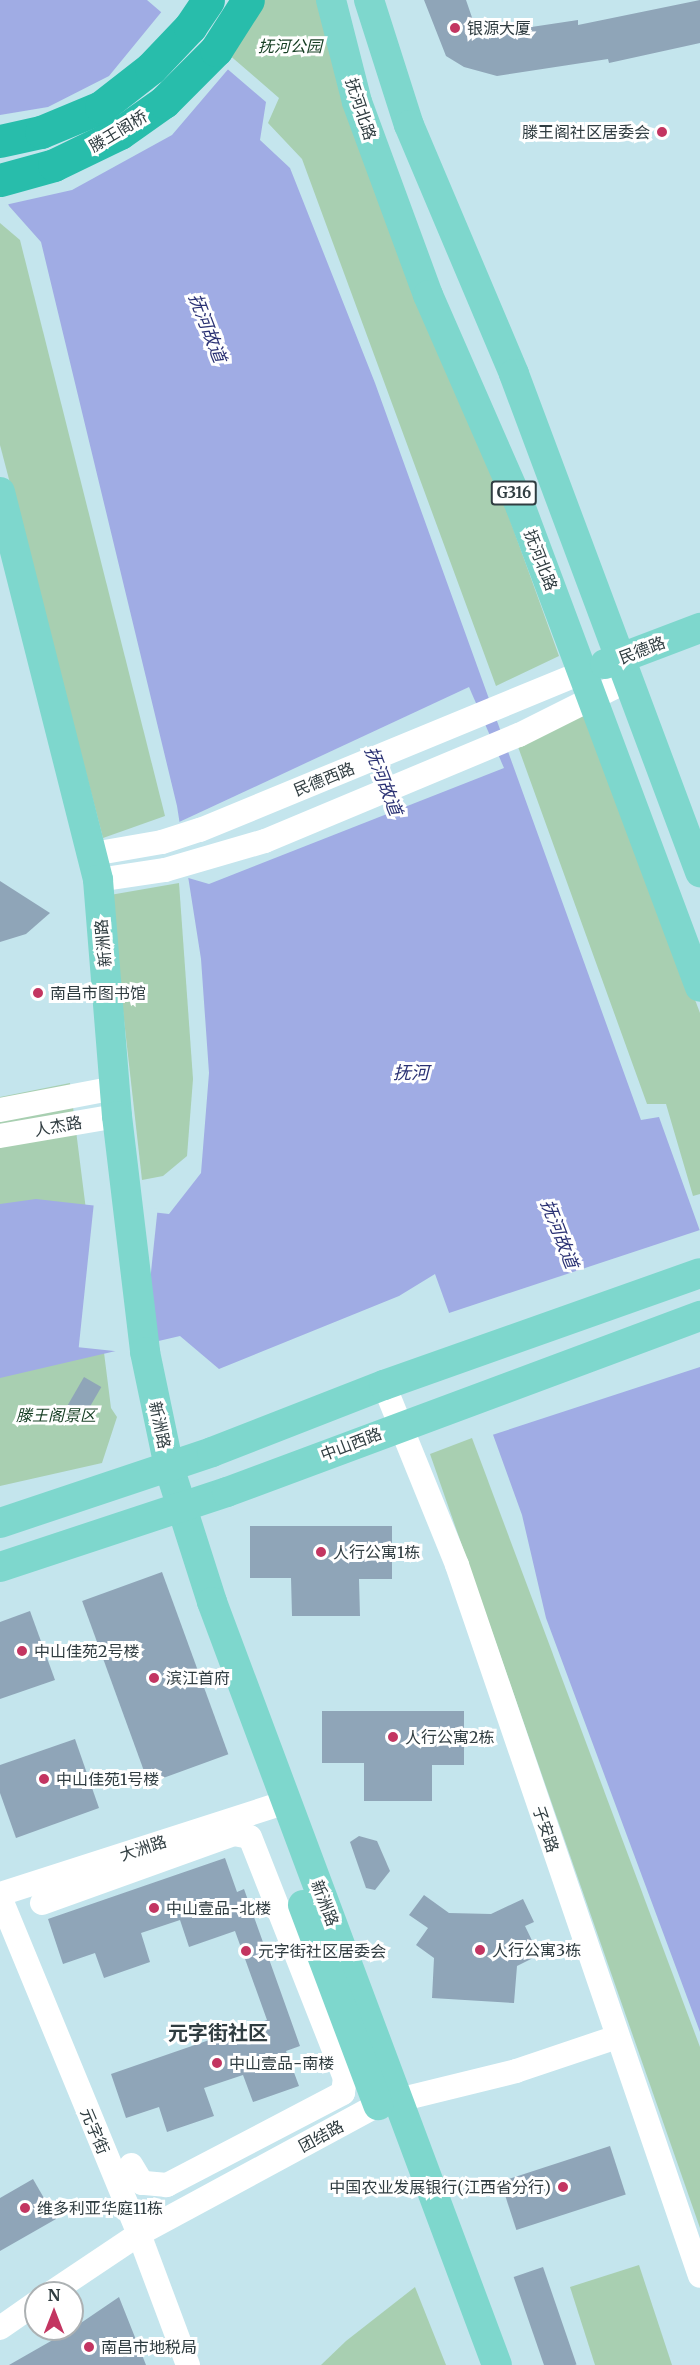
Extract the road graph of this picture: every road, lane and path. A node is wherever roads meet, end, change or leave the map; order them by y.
1 (208, 0) edge
2 (248, 0) edge
3 (331, 0) edge
4 (369, 0) edge
5 (0, 141) edge
6 (0, 180) edge
7 (0, 492) edge
8 (700, 628) edge
9 (627, 668) junction
10 (588, 685) junction
11 (95, 867) junction
12 (700, 872) edge
13 (700, 987) edge
14 (116, 1102) junction
15 (0, 1110) edge
16 (0, 1136) edge
17 (700, 1273) edge
18 (700, 1316) edge
19 (384, 1385) junction
20 (400, 1425) junction
21 (169, 1467) junction
22 (182, 1508) junction
23 (0, 1523) edge
24 (0, 1567) edge
25 (277, 1805) junction
26 (0, 1896) edge
27 (42, 1903) dead end
28 (616, 2037) junction
29 (389, 2102) junction
30 (131, 2165) dead end
31 (139, 2234) junction
32 (700, 2276) edge
33 (69, 2281) edge
34 (24, 2311) edge
35 (0, 2328) edge
36 (188, 2365) edge
37 (497, 2365) edge

1 - 5 highway, 滕王阁桥
2 - 6 highway, 滕王阁桥
3 - 10 main road, 抚河北路 / G316
4 - 9 main road, G316
7 - 11 main road, 新洲路
8 - 9 main road, 民德路
9 - 10 main road, 民德路
9 - 12 main road, G316
10 - 11 street, 民德西路
10 - 11 street
10 - 13 main road, 抚河北路 / G316
11 - 14 main road, 新洲路
14 - 15 street, 人杰路
14 - 16 street, 人杰路
14 - 21 main road, 新洲路
17 - 19 main road
18 - 20 main road, 中山西路
19 - 20 street, 子安路
19 - 21 main road
20 - 22 main road, 中山西路
20 - 28 street, 子安路
21 - 22 main road, 新洲路
21 - 23 main road
22 - 24 main road, 中山西路
22 - 25 main road, 新洲路
25 - 26 street, 大洲路
25 - 29 main road, 新洲路
26 - 31 street, 元字街
27 - 30 street
28 - 29 street, 团结路
28 - 32 street, 子安路
29 - 31 street, 团结路
29 - 37 main road, 新洲路
31 - 33 street, 团结路
31 - 36 street, 元字街
34 - 35 street

